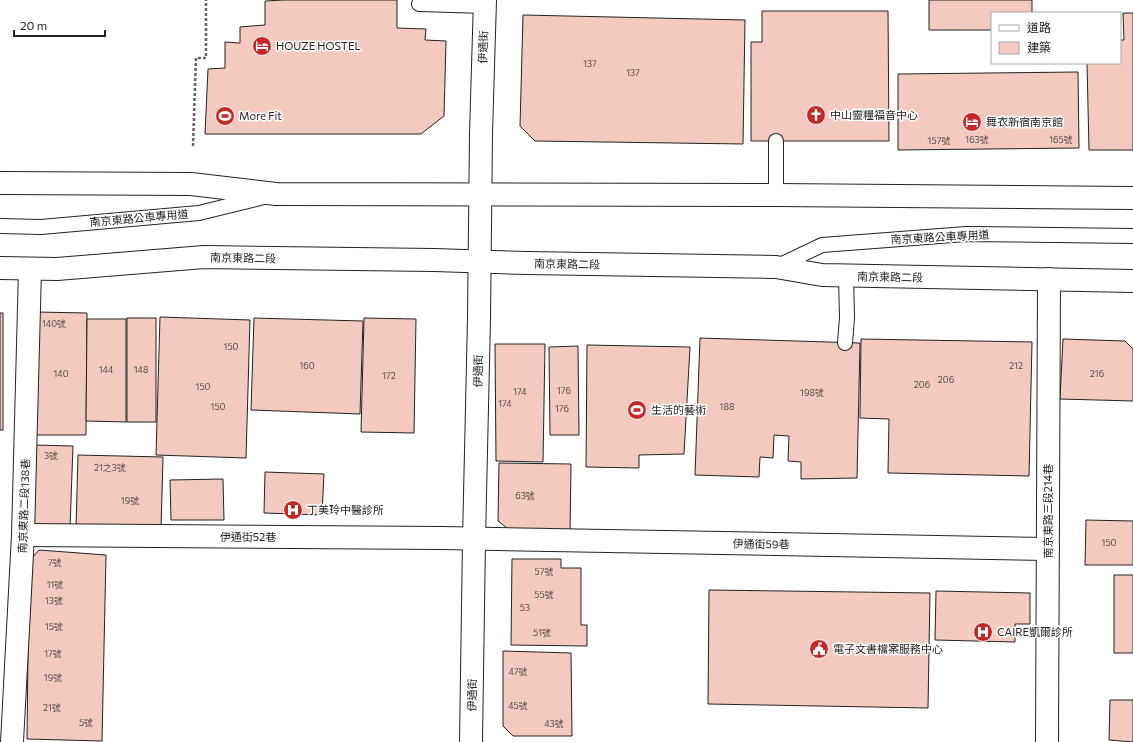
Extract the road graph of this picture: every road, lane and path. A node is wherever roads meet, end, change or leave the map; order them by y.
1 (206, 0) edge
2 (485, 3) edge
3 (419, 4) dead end
4 (776, 141) dead end
5 (193, 146) dead end
6 (0, 183) edge
7 (276, 194) junction
8 (480, 194) junction
9 (776, 195) junction
10 (1133, 198) edge
11 (0, 226) edge
12 (1133, 236) edge
13 (479, 261) junction
14 (776, 267) junction
15 (0, 268) edge
16 (30, 269) junction
17 (846, 276) junction
18 (1050, 279) junction
19 (1133, 281) edge
20 (845, 343) dead end
21 (23, 535) junction
22 (474, 539) junction
23 (1048, 549) junction
24 (12, 742) edge
25 (471, 742) edge
26 (1047, 742) edge

1 - 5 path
2 - 3 lane
2 - 8 street, 伊通街
4 - 9 lane
6 - 7 street
7 - 8 street
7 - 11 lane, 南京東路公車專用道
8 - 9 street
8 - 13 street, 伊通街
9 - 10 street
12 - 14 lane, 南京東路公車專用道
13 - 14 street, 南京東路二段
13 - 16 street, 南京東路二段
13 - 22 street, 伊通街
14 - 17 street, 南京東路二段
15 - 16 street, 南京東路二段
16 - 21 street, 南京東路二段138巷
17 - 18 street, 南京東路二段
17 - 20 lane
18 - 19 street, 南京東路二段
18 - 23 street, 南京東路三段214巷
21 - 22 street, 伊通街52巷
21 - 24 street, 南京東路二段138巷
22 - 23 street, 伊通街59巷
22 - 25 street, 伊通街
23 - 26 street, 南京東路三段214巷

